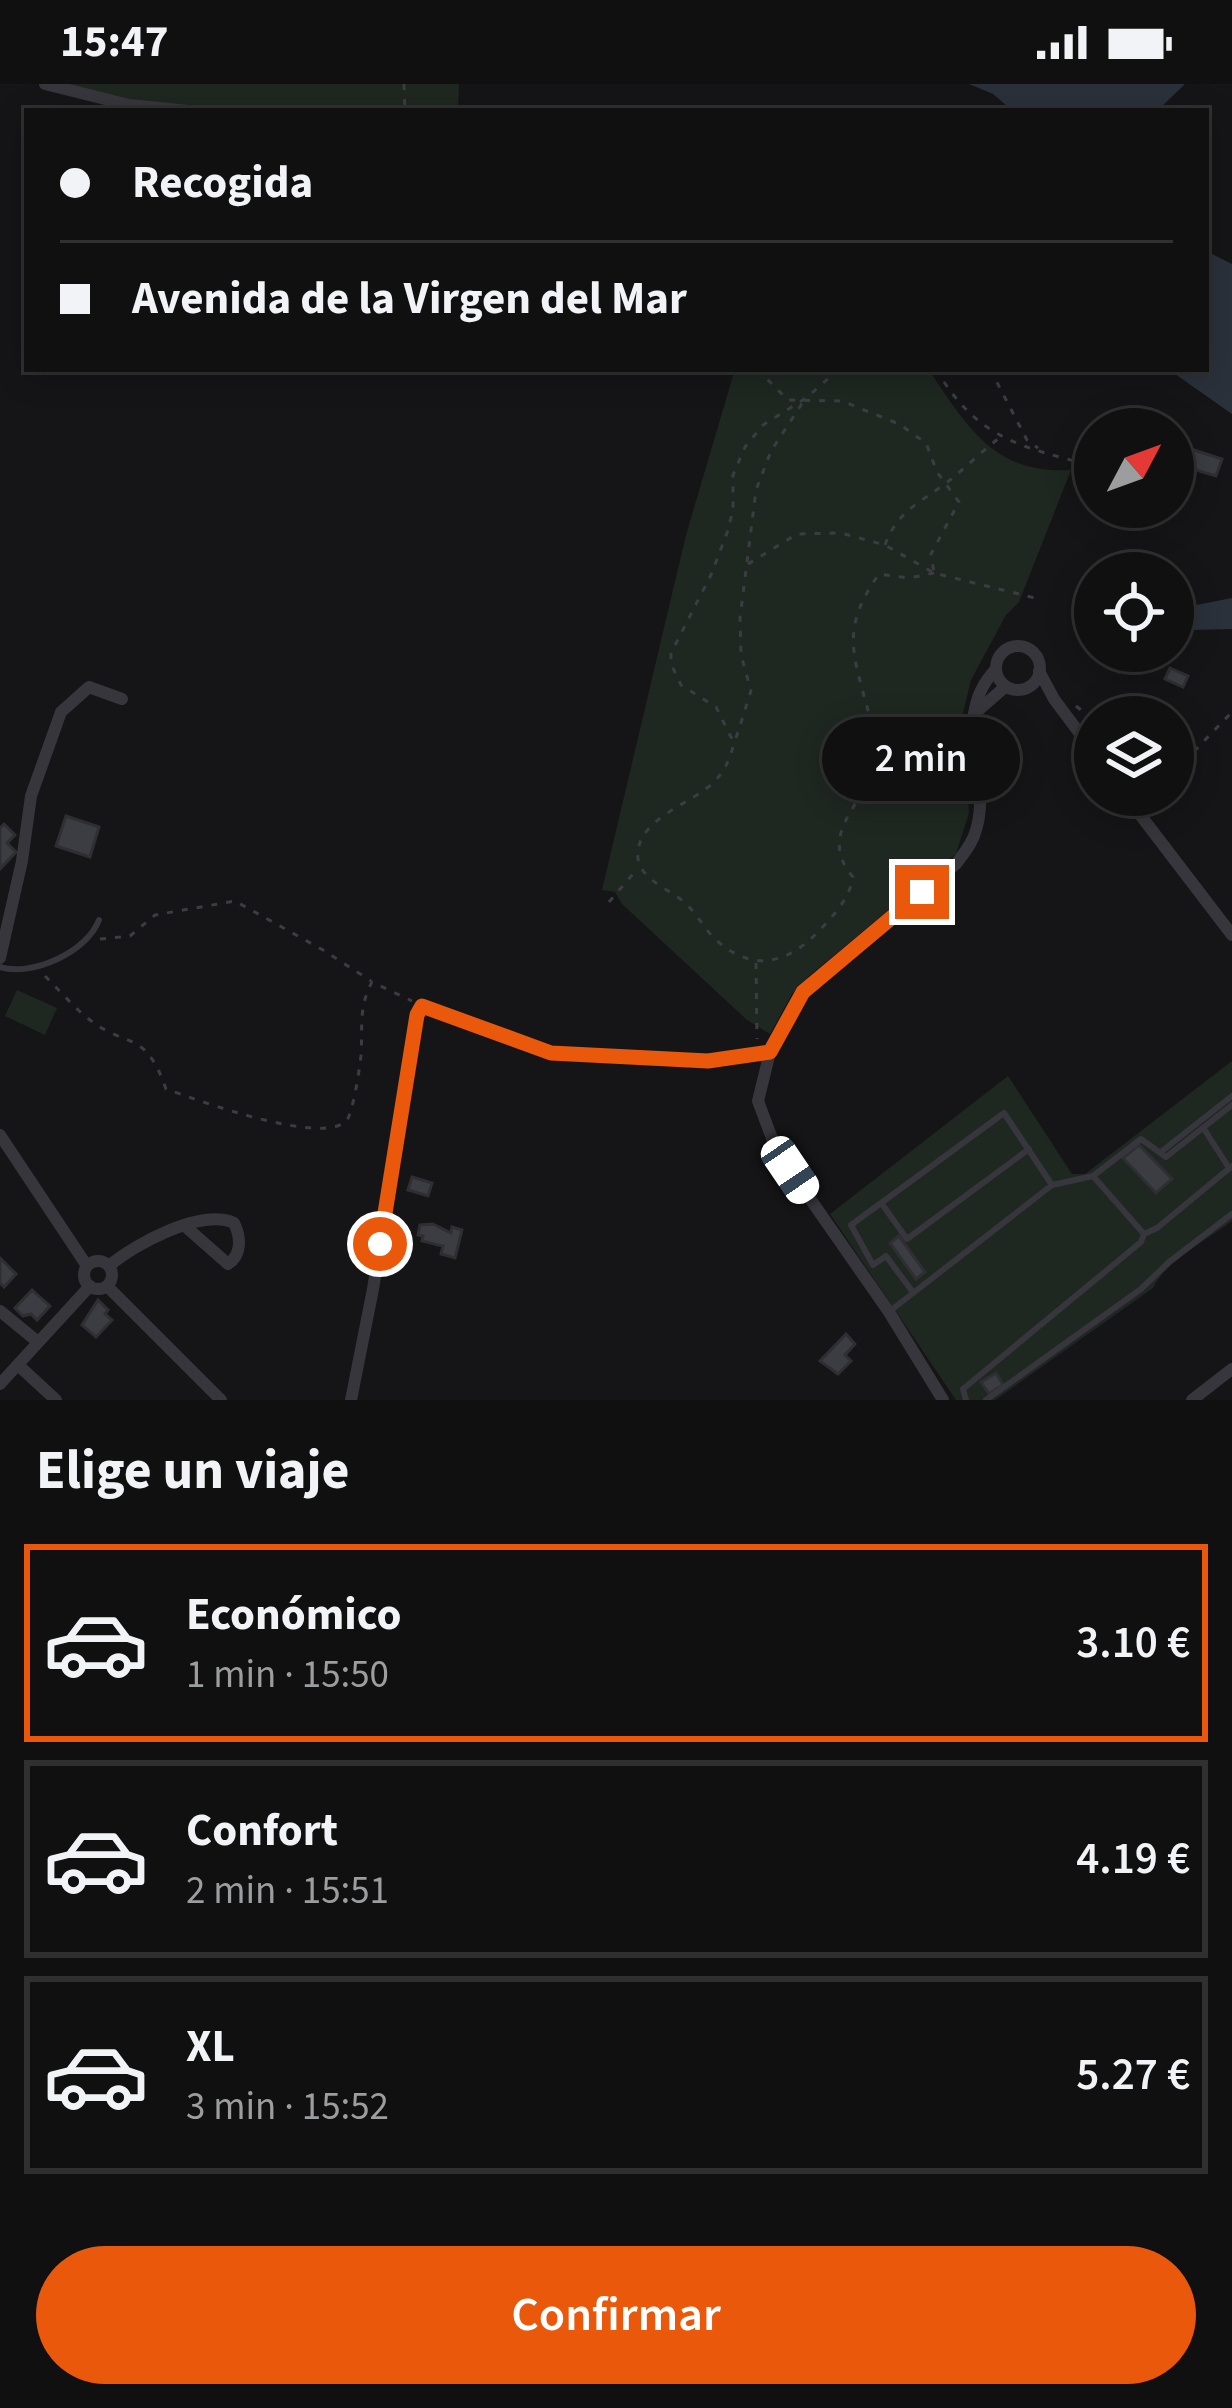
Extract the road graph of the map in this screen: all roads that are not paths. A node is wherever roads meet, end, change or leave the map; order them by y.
1 (45, 84) edge
2 (158, 108) edge
3 (995, 670) junction
4 (1039, 671) junction
5 (1005, 687) junction
6 (1022, 691) junction
7 (122, 699) dead end
8 (1054, 699) junction
9 (974, 715) junction
10 (1074, 726) edge
11 (1141, 816) edge
12 (98, 920) dead end
13 (1232, 935) edge
14 (0, 958) edge
15 (0, 968) edge
16 (770, 1052) junction
17 (1232, 1096) edge
18 (1232, 1105) edge
19 (1201, 1125) junction
20 (0, 1135) edge
21 (1029, 1149) junction
22 (1231, 1168) edge
23 (1093, 1176) junction
24 (1052, 1185) junction
25 (881, 1203) junction
26 (1232, 1214) edge
27 (187, 1227) junction
28 (1144, 1234) junction
29 (87, 1266) junction
30 (109, 1266) junction
31 (90, 1286) junction
32 (107, 1286) junction
33 (912, 1291) junction
34 (0, 1311) edge
35 (889, 1312) junction
36 (38, 1342) junction
37 (19, 1365) junction
38 (1232, 1369) edge
39 (0, 1384) edge
40 (56, 1400) edge
41 (221, 1400) edge
42 (351, 1400) edge
43 (943, 1400) edge
44 (966, 1400) edge
45 (986, 1400) edge
46 (1192, 1400) edge

1 - 2 street
3 - 4 street
3 - 5 street
3 - 9 street
4 - 6 street
4 - 8 street
5 - 6 street
5 - 9 street
6 - 8 street
7 - 14 street
8 - 10 street
9 - 16 street
11 - 13 street
12 - 15 lane
16 - 35 street
16 - 42 street
17 - 19 lane
18 - 19 lane
19 - 22 lane
19 - 23 lane
20 - 29 street
21 - 24 lane
21 - 25 lane
21 - 25 lane
22 - 28 lane
23 - 24 lane
23 - 28 lane
24 - 33 lane
25 - 33 lane
26 - 45 lane
27 - 27 street
27 - 30 street
28 - 44 lane
29 - 30 street
29 - 31 street
30 - 32 street
31 - 32 street
31 - 36 street
32 - 41 street
33 - 35 lane
34 - 36 street
35 - 43 street
36 - 37 street
37 - 39 street
37 - 40 street
38 - 46 street

